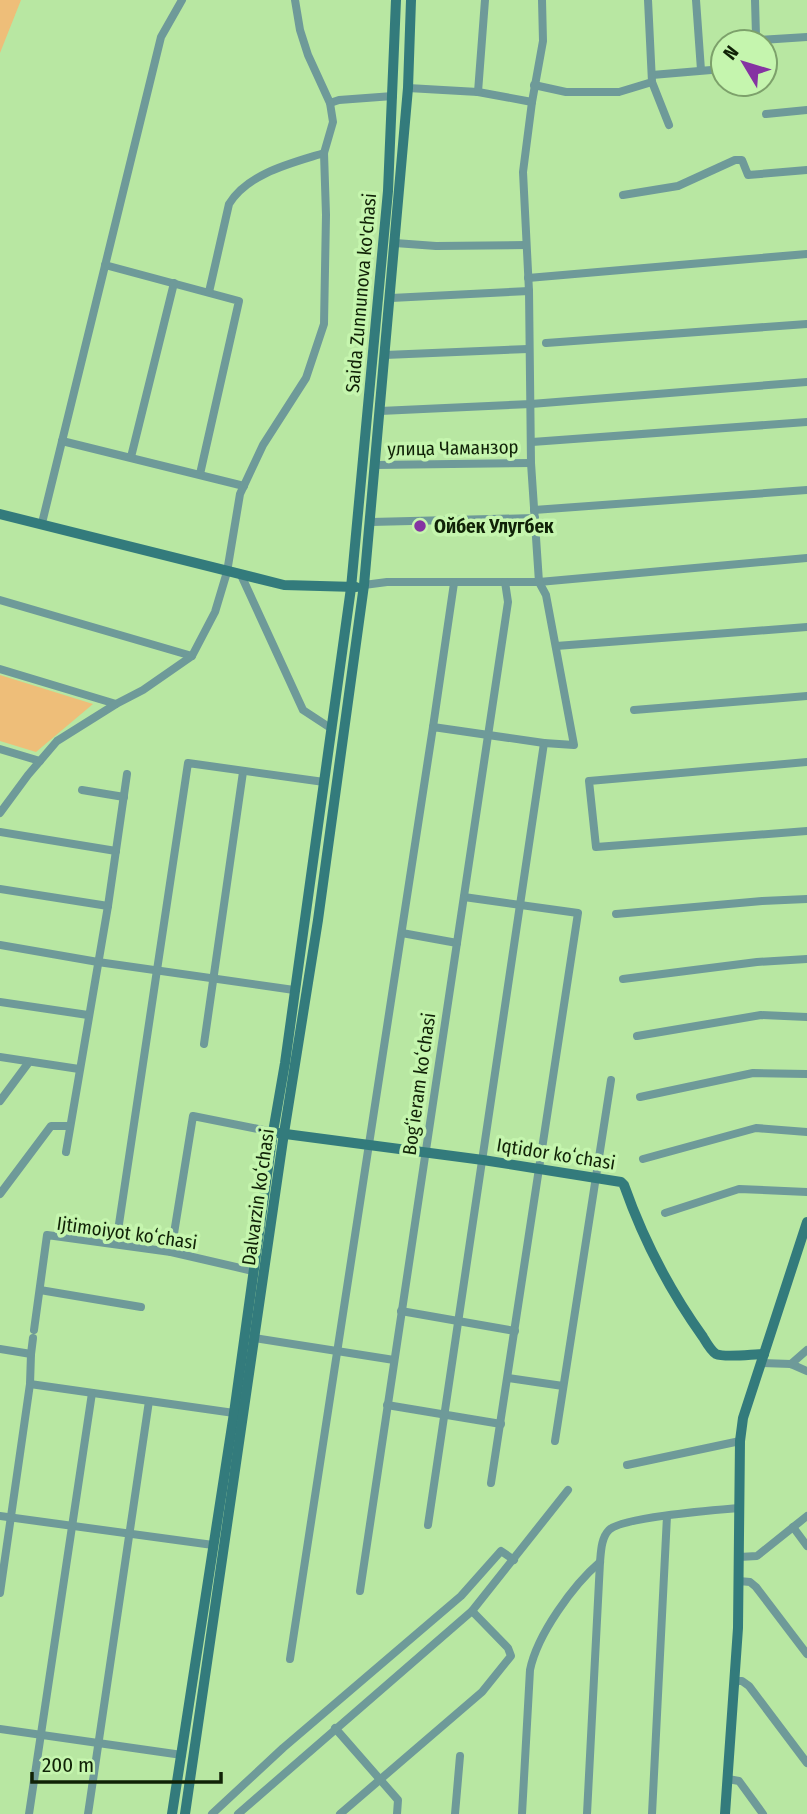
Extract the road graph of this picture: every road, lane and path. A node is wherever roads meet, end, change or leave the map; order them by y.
1 (182, 0) edge
2 (295, 0) edge
3 (396, 0) edge
4 (411, 0) edge
5 (485, 0) edge
6 (541, 0) edge
7 (648, 0) edge
8 (696, 0) edge
9 (755, 0) edge
10 (807, 37) edge
11 (709, 70) edge
12 (701, 71) junction
13 (652, 78) junction
14 (534, 85) junction
15 (408, 88) junction
16 (478, 92) junction
17 (393, 96) junction
18 (531, 102) junction
19 (330, 103) junction
20 (807, 110) edge
21 (766, 114) dead end
22 (669, 125) dead end
23 (324, 153) junction
24 (807, 170) edge
25 (623, 195) dead end
26 (395, 243) junction
27 (526, 245) junction
28 (807, 254) edge
29 (105, 265) junction
30 (528, 278) junction
31 (174, 283) junction
32 (528, 291) junction
33 (209, 292) junction
34 (391, 298) junction
35 (807, 324) edge
36 (546, 343) dead end
37 (528, 349) junction
38 (385, 355) junction
39 (807, 382) edge
40 (531, 404) junction
41 (380, 411) junction
42 (807, 422) edge
43 (62, 440) junction
44 (532, 442) junction
45 (131, 457) junction
46 (531, 463) junction
47 (375, 465) junction
48 (200, 474) junction
49 (244, 486) junction
50 (807, 490) edge
51 (0, 514) edge
52 (534, 514) junction
53 (371, 522) junction
54 (42, 523) junction
55 (807, 558) edge
56 (227, 572) junction
57 (241, 575) junction
58 (505, 582) junction
59 (540, 582) junction
60 (454, 583) junction
61 (364, 586) junction
62 (351, 588) junction
63 (0, 600) edge
64 (807, 627) edge
65 (556, 646) junction
66 (192, 656) junction
67 (0, 669) edge
68 (807, 696) edge
69 (116, 704) junction
70 (634, 710) dead end
71 (433, 727) junction
72 (332, 729) junction
73 (488, 734) junction
74 (544, 743) junction
75 (0, 749) edge
76 (40, 761) junction
77 (807, 762) edge
78 (243, 772) junction
79 (127, 774) dead end
80 (324, 782) junction
81 (82, 790) dead end
82 (124, 797) junction
83 (0, 813) edge
84 (807, 831) edge
85 (0, 832) edge
86 (116, 851) junction
87 (0, 889) edge
88 (464, 897) junction
89 (807, 899) edge
90 (521, 904) junction
91 (108, 906) junction
92 (616, 914) dead end
93 (402, 933) junction
94 (457, 943) junction
95 (0, 945) edge
96 (807, 959) edge
97 (98, 961) junction
98 (157, 970) junction
99 (212, 978) junction
100 (623, 979) dead end
101 (294, 990) junction
102 (0, 1002) edge
103 (89, 1016) junction
104 (807, 1017) edge
105 (637, 1036) dead end
106 (204, 1044) dead end
107 (292, 1052) junction
108 (0, 1057) edge
109 (29, 1062) junction
110 (79, 1069) junction
111 (807, 1074) edge
112 (611, 1080) dead end
113 (640, 1097) dead end
114 (0, 1101) edge
115 (70, 1126) junction
116 (807, 1132) edge
117 (279, 1133) junction
118 (368, 1144) junction
119 (66, 1152) dead end
120 (426, 1152) junction
121 (643, 1159) dead end
122 (483, 1160) junction
123 (539, 1169) junction
124 (595, 1178) junction
125 (807, 1192) edge
126 (0, 1194) edge
127 (665, 1213) dead end
128 (807, 1222) edge
129 (116, 1244) junction
130 (171, 1252) junction
131 (253, 1270) junction
132 (40, 1290) junction
133 (141, 1307) dead end
134 (401, 1311) junction
135 (457, 1321) junction
136 (515, 1331) junction
137 (254, 1338) junction
138 (0, 1349) edge
139 (807, 1350) edge
140 (337, 1351) junction
141 (31, 1354) junction
142 (763, 1358) junction
143 (394, 1360) junction
144 (791, 1364) junction
145 (807, 1371) edge
146 (508, 1378) junction
147 (30, 1384) junction
148 (563, 1386) junction
149 (92, 1393) junction
150 (149, 1401) junction
151 (387, 1405) junction
152 (234, 1413) junction
153 (444, 1415) junction
154 (501, 1424) junction
155 (236, 1432) junction
156 (555, 1441) dead end
157 (740, 1441) junction
158 (627, 1465) dead end
159 (491, 1483) dead end
160 (568, 1490) dead end
161 (739, 1508) junction
162 (0, 1516) edge
163 (667, 1516) junction
164 (807, 1516) edge
165 (11, 1518) junction
166 (72, 1525) junction
167 (428, 1525) dead end
168 (793, 1527) junction
169 (129, 1535) junction
170 (213, 1545) junction
171 (807, 1546) edge
172 (739, 1558) junction
173 (514, 1560) junction
174 (600, 1562) junction
175 (739, 1581) junction
176 (360, 1591) dead end
177 (0, 1593) edge
178 (472, 1611) junction
179 (807, 1654) edge
180 (290, 1659) dead end
181 (734, 1681) junction
182 (335, 1728) junction
183 (0, 1729) edge
184 (41, 1735) junction
185 (99, 1743) junction
186 (182, 1755) junction
187 (460, 1756) dead end
188 (807, 1763) edge
189 (380, 1779) junction
190 (728, 1779) junction
191 (29, 1814) edge
192 (88, 1814) edge
193 (172, 1814) edge
194 (185, 1814) edge
195 (212, 1814) edge
196 (238, 1814) edge
197 (340, 1814) edge
198 (397, 1814) edge
199 (455, 1814) edge
200 (522, 1814) edge
201 (587, 1814) edge
202 (652, 1814) edge
203 (725, 1814) edge
204 (763, 1814) edge

1 - 29 street
2 - 19 street
3 - 17 main road, Saida Zunnunova ko'chasi
4 - 15 main road, Saida Zunnunova ko'chasi
5 - 16 street
6 - 14 street
7 - 13 street
8 - 12 street
9 - 10 street
11 - 12 street
12 - 13 street
13 - 14 street
13 - 22 street
14 - 18 street
15 - 16 street
15 - 26 main road, Saida Zunnunova ko'chasi
16 - 18 street
17 - 19 street
17 - 62 main road, Saida Zunnunova ko'chasi
18 - 27 street
19 - 23 street
20 - 21 street
23 - 33 street
23 - 49 street
24 - 25 street
26 - 27 street
26 - 34 main road, Saida Zunnunova ko'chasi
27 - 30 street
28 - 30 street
29 - 31 street
29 - 43 street
30 - 32 street
31 - 33 street
31 - 45 street
32 - 34 street
32 - 37 street
33 - 48 street
34 - 38 main road, Saida Zunnunova ko'chasi
35 - 36 street
37 - 38 street
37 - 40 street
38 - 41 main road, Saida Zunnunova ko'chasi
39 - 40 street
40 - 41 street
40 - 44 street
41 - 47 main road, Saida Zunnunova ko'chasi
42 - 44 street
43 - 45 street
43 - 54 street
44 - 46 street
45 - 48 street
46 - 47 street, улица Чаманзор
46 - 52 street
47 - 53 main road, Saida Zunnunova ko'chasi
48 - 49 street
49 - 56 street
50 - 52 street
51 - 54 main road
52 - 53 street
52 - 59 street
53 - 61 main road, Saida Zunnunova ko'chasi
54 - 56 main road
55 - 59 street
56 - 57 main road
56 - 66 street
57 - 62 main road
57 - 72 street
58 - 59 street
58 - 60 street
58 - 73 street, Bogʻieram koʻchasi
59 - 65 street
60 - 61 street
60 - 71 street
61 - 62 main road
61 - 107 main road, Dalvarzin koʻchasi
62 - 72 main road, Dalvarzin koʻchasi
63 - 66 street
64 - 65 street
65 - 74 street
66 - 69 street
67 - 69 street
68 - 70 street
69 - 76 street
71 - 73 street
71 - 93 street
72 - 80 main road, Dalvarzin koʻchasi
73 - 74 street
73 - 88 street, Bogʻieram koʻchasi
74 - 90 street
75 - 76 street
76 - 83 street
77 - 84 street
78 - 80 street
78 - 98 street
78 - 99 street
79 - 82 street
80 - 101 main road, Dalvarzin koʻchasi
81 - 82 street
82 - 86 street
85 - 86 street
86 - 91 street
87 - 91 street
88 - 90 street
88 - 94 street, Bogʻieram koʻchasi
89 - 92 street
90 - 122 street
90 - 123 street
91 - 97 street
93 - 94 street
93 - 118 street
94 - 120 street, Bogʻieram koʻchasi
95 - 97 street
96 - 100 street
97 - 98 street
97 - 103 street
98 - 99 street
98 - 129 street
99 - 101 street
99 - 106 street
101 - 107 main road, Dalvarzin koʻchasi
102 - 103 street
103 - 110 street
104 - 105 street
107 - 117 main road, Dalvarzin koʻchasi
108 - 109 street
109 - 110 street
109 - 114 street
110 - 115 street
111 - 113 street
112 - 124 street
115 - 119 street
115 - 126 street
116 - 121 street
117 - 118 main road, Iqtidor koʻchasi
117 - 130 street
117 - 131 main road, Dalvarzin koʻchasi
117 - 137 main road, Dalvarzin koʻchasi
118 - 120 main road, Iqtidor koʻchasi
118 - 140 street
120 - 122 main road, Iqtidor koʻchasi
120 - 134 street, Bogʻieram koʻchasi
122 - 123 main road, Iqtidor koʻchasi
122 - 135 street
123 - 124 main road, Iqtidor koʻchasi
123 - 136 street
124 - 142 main road, Iqtidor koʻchasi
124 - 148 street
125 - 127 street
128 - 142 main road
129 - 130 street, Ijtimoiyot koʻchasi
129 - 132 street, Ijtimoiyot koʻchasi
130 - 131 street, Ijtimoiyot koʻchasi
131 - 152 main road, Dalvarzin koʻchasi
132 - 133 street
132 - 141 street, Ijtimoiyot koʻchasi
134 - 135 street
134 - 143 street, Bogʻieram koʻchasi
135 - 136 street
135 - 153 street
136 - 146 street
137 - 140 street
137 - 155 main road, Dalvarzin koʻchasi
138 - 141 street
139 - 144 street
140 - 143 street
140 - 180 street
141 - 147 street, Ijtimoiyot koʻchasi
142 - 144 street
142 - 157 main road
143 - 151 street, Bogʻieram koʻchasi
144 - 145 street
146 - 148 street
146 - 154 street
147 - 149 street
147 - 165 street, Ijtimoiyot koʻchasi
148 - 156 street
149 - 150 street
149 - 166 street
150 - 152 street
150 - 169 street
151 - 153 street
151 - 176 street, Bogʻieram koʻchasi
152 - 155 main road, Dalvarzin koʻchasi
153 - 154 street
153 - 167 street
154 - 159 street
155 - 170 main road, Dalvarzin koʻchasi
155 - 194 main road, Dalvarzin koʻchasi
157 - 158 street
157 - 161 main road
160 - 173 street
161 - 163 street
161 - 172 main road
162 - 165 street
163 - 174 street
163 - 202 street
164 - 168 street
165 - 166 street
165 - 177 street, Ijtimoiyot koʻchasi
166 - 169 street
166 - 184 street
168 - 171 street
168 - 172 street
169 - 170 street
169 - 185 street
170 - 186 main road, Dalvarzin koʻchasi
172 - 175 main road
173 - 178 street
173 - 195 street
174 - 200 street
174 - 201 street
175 - 179 street
175 - 181 main road
178 - 182 street
178 - 189 street
181 - 188 street
181 - 190 main road
182 - 189 street
182 - 196 street
183 - 184 street
184 - 185 street
184 - 191 street
185 - 186 street
185 - 192 street
186 - 193 main road, Dalvarzin koʻchasi
187 - 199 street
189 - 197 street
189 - 198 street
190 - 203 main road
190 - 204 street

